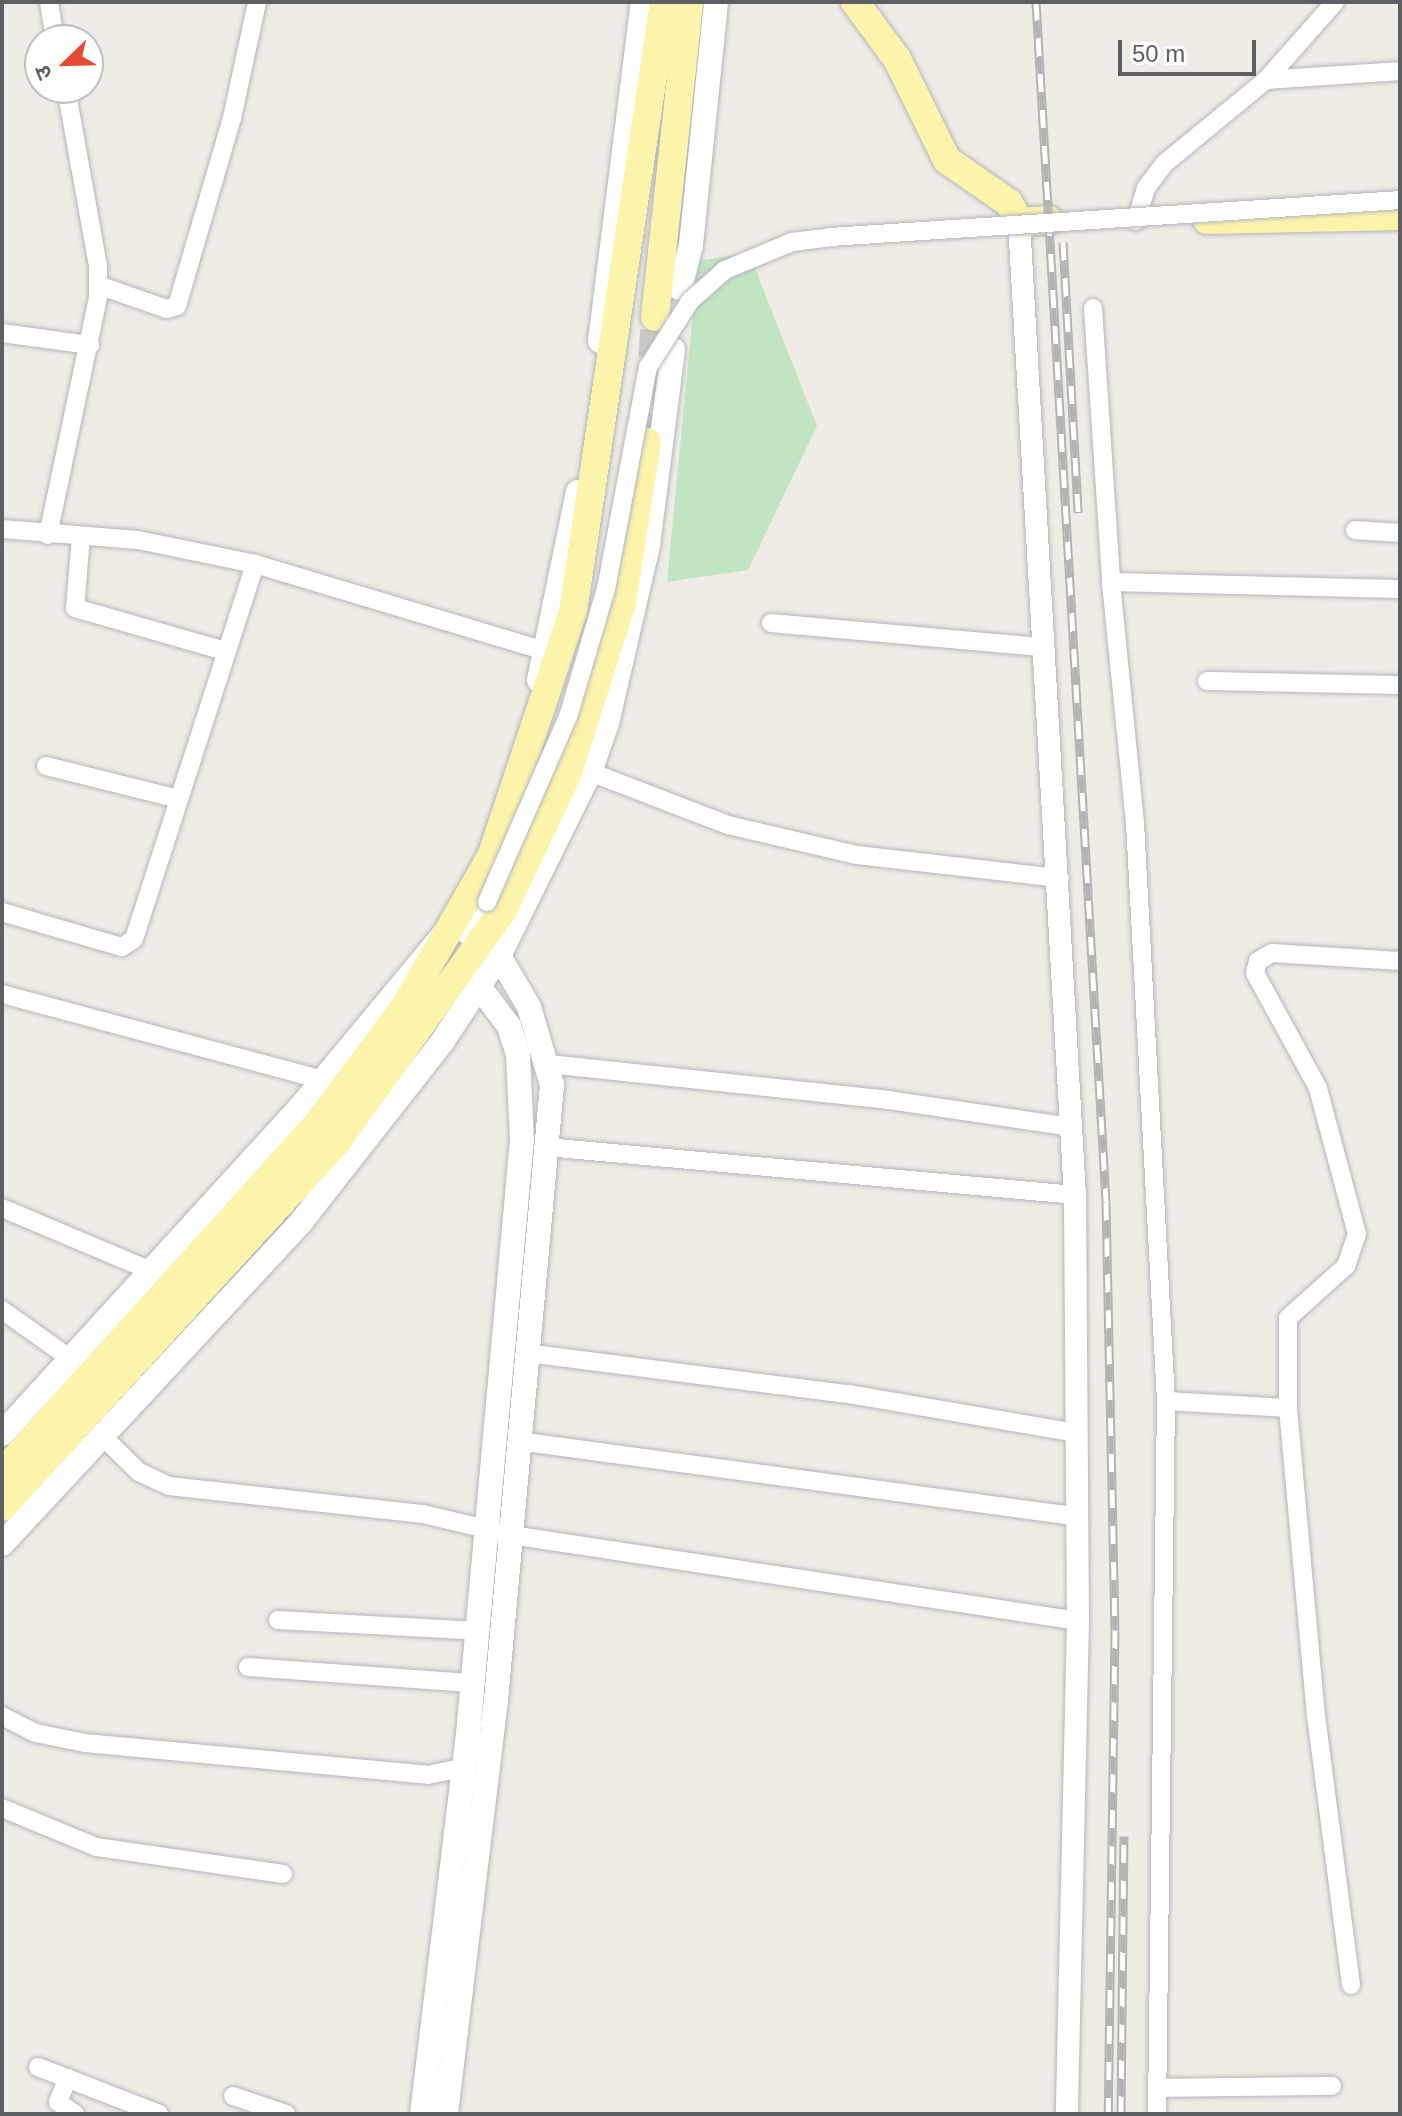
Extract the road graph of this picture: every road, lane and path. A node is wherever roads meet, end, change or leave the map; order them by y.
1 (49, 2) edge
2 (257, 2) edge
3 (643, 2) edge
4 (664, 2) edge
5 (689, 2) edge
6 (716, 2) edge
7 (855, 2) edge
8 (1335, 2) edge
9 (52, 24) edge
10 (1400, 71) edge
11 (1266, 80) junction
12 (69, 104) edge
13 (1400, 200) edge
14 (1400, 216) edge
15 (1136, 221) junction
16 (1019, 222) junction
17 (98, 285) junction
18 (680, 288) dead end
19 (1093, 308) dead end
20 (655, 317) tunnel mouth
21 (2, 333) edge
22 (90, 345) junction
23 (673, 350) dead end
24 (647, 442) tunnel mouth
25 (2, 529) edge
26 (1355, 530) dead end
27 (1400, 533) edge
28 (48, 535) junction
29 (81, 537) junction
30 (255, 564) junction
31 (1111, 582) junction
32 (1400, 589) edge
33 (771, 623) dead end
34 (1040, 647) junction
35 (225, 651) junction
36 (545, 651) junction
37 (1207, 681) dead end
38 (1400, 685) edge
39 (46, 766) dead end
40 (590, 772) junction
41 (178, 799) junction
42 (513, 803) junction
43 (1060, 878) junction
44 (2, 912) edge
45 (475, 937) junction
46 (440, 950) junction
47 (1400, 961) edge
48 (472, 976) junction
49 (2, 994) edge
50 (548, 1064) junction
51 (323, 1080) junction
52 (549, 1115) junction
53 (522, 1116) junction
54 (1070, 1127) junction
55 (546, 1147) junction
56 (1075, 1195) junction
57 (2, 1208) edge
58 (151, 1271) junction
59 (2, 1310) edge
60 (527, 1353) junction
61 (71, 1359) junction
62 (1166, 1401) junction
63 (1288, 1408) junction
64 (1076, 1433) junction
65 (2, 1434) edge
66 (101, 1435) junction
67 (518, 1441) junction
68 (2, 1473) edge
69 (2, 1507) edge
70 (1073, 1516) junction
71 (500, 1530) junction
72 (2, 1544) edge
73 (278, 1620) dead end
74 (1078, 1621) junction
75 (479, 1631) junction
76 (248, 1667) dead end
77 (473, 1683) junction
78 (2, 1716) edge
79 (465, 1767) junction
80 (2, 1808) edge
81 (283, 1874) dead end
82 (1351, 1985) dead end
83 (38, 2067) dead end
84 (68, 2078) junction
85 (1332, 2086) dead end
86 (1158, 2088) junction
87 (233, 2096) dead end
88 (75, 2114) edge
89 (159, 2114) edge
90 (286, 2114) edge
91 (422, 2114) edge
92 (446, 2114) edge
93 (1067, 2114) edge
94 (1157, 2114) edge

1 - 9 street
2 - 17 street
3 - 36 main road
4 - 42 main road
5 - 20 main road
6 - 18 main road
7 - 16 main road
8 - 11 street
10 - 11 street
11 - 15 street
12 - 17 street
13 - 45 street, bridge
14 - 15 main road
15 - 16 main road
16 - 34 street
17 - 22 street
19 - 31 street
21 - 22 street
22 - 28 street
23 - 40 main road
24 - 45 main road
25 - 28 street
26 - 27 street
28 - 29 street
29 - 30 street
29 - 35 street
30 - 35 street
30 - 36 street
31 - 32 street
31 - 62 street
33 - 34 street
34 - 43 street
35 - 41 street
36 - 42 main road
37 - 38 street
39 - 41 street
40 - 43 street
40 - 45 main road
41 - 44 street
42 - 45 main road
43 - 54 street
45 - 46 main road
45 - 48 main road
45 - 50 main road
45 - 51 main road
46 - 48 main road
46 - 68 main road
47 - 63 street
48 - 53 main road
48 - 66 main road
48 - 69 main road
49 - 51 street
50 - 52 main road
50 - 54 street
51 - 58 main road
52 - 53 main road
52 - 55 main road
53 - 71 main road
54 - 56 street
55 - 56 street
55 - 60 main road
56 - 64 street
57 - 58 street
58 - 61 main road
59 - 61 street
60 - 64 street
60 - 67 main road
61 - 65 main road
62 - 63 street
62 - 86 street
63 - 82 street
64 - 70 street
66 - 71 street
66 - 72 main road
67 - 70 street
67 - 71 main road
70 - 74 street
71 - 74 street
71 - 75 main road
71 - 92 main road
73 - 75 street
74 - 93 street
75 - 77 main road
76 - 77 street
77 - 79 main road
78 - 79 street
79 - 91 main road
80 - 81 street
83 - 84 street
84 - 88 street
84 - 89 street
85 - 86 street
86 - 94 street
87 - 90 street

